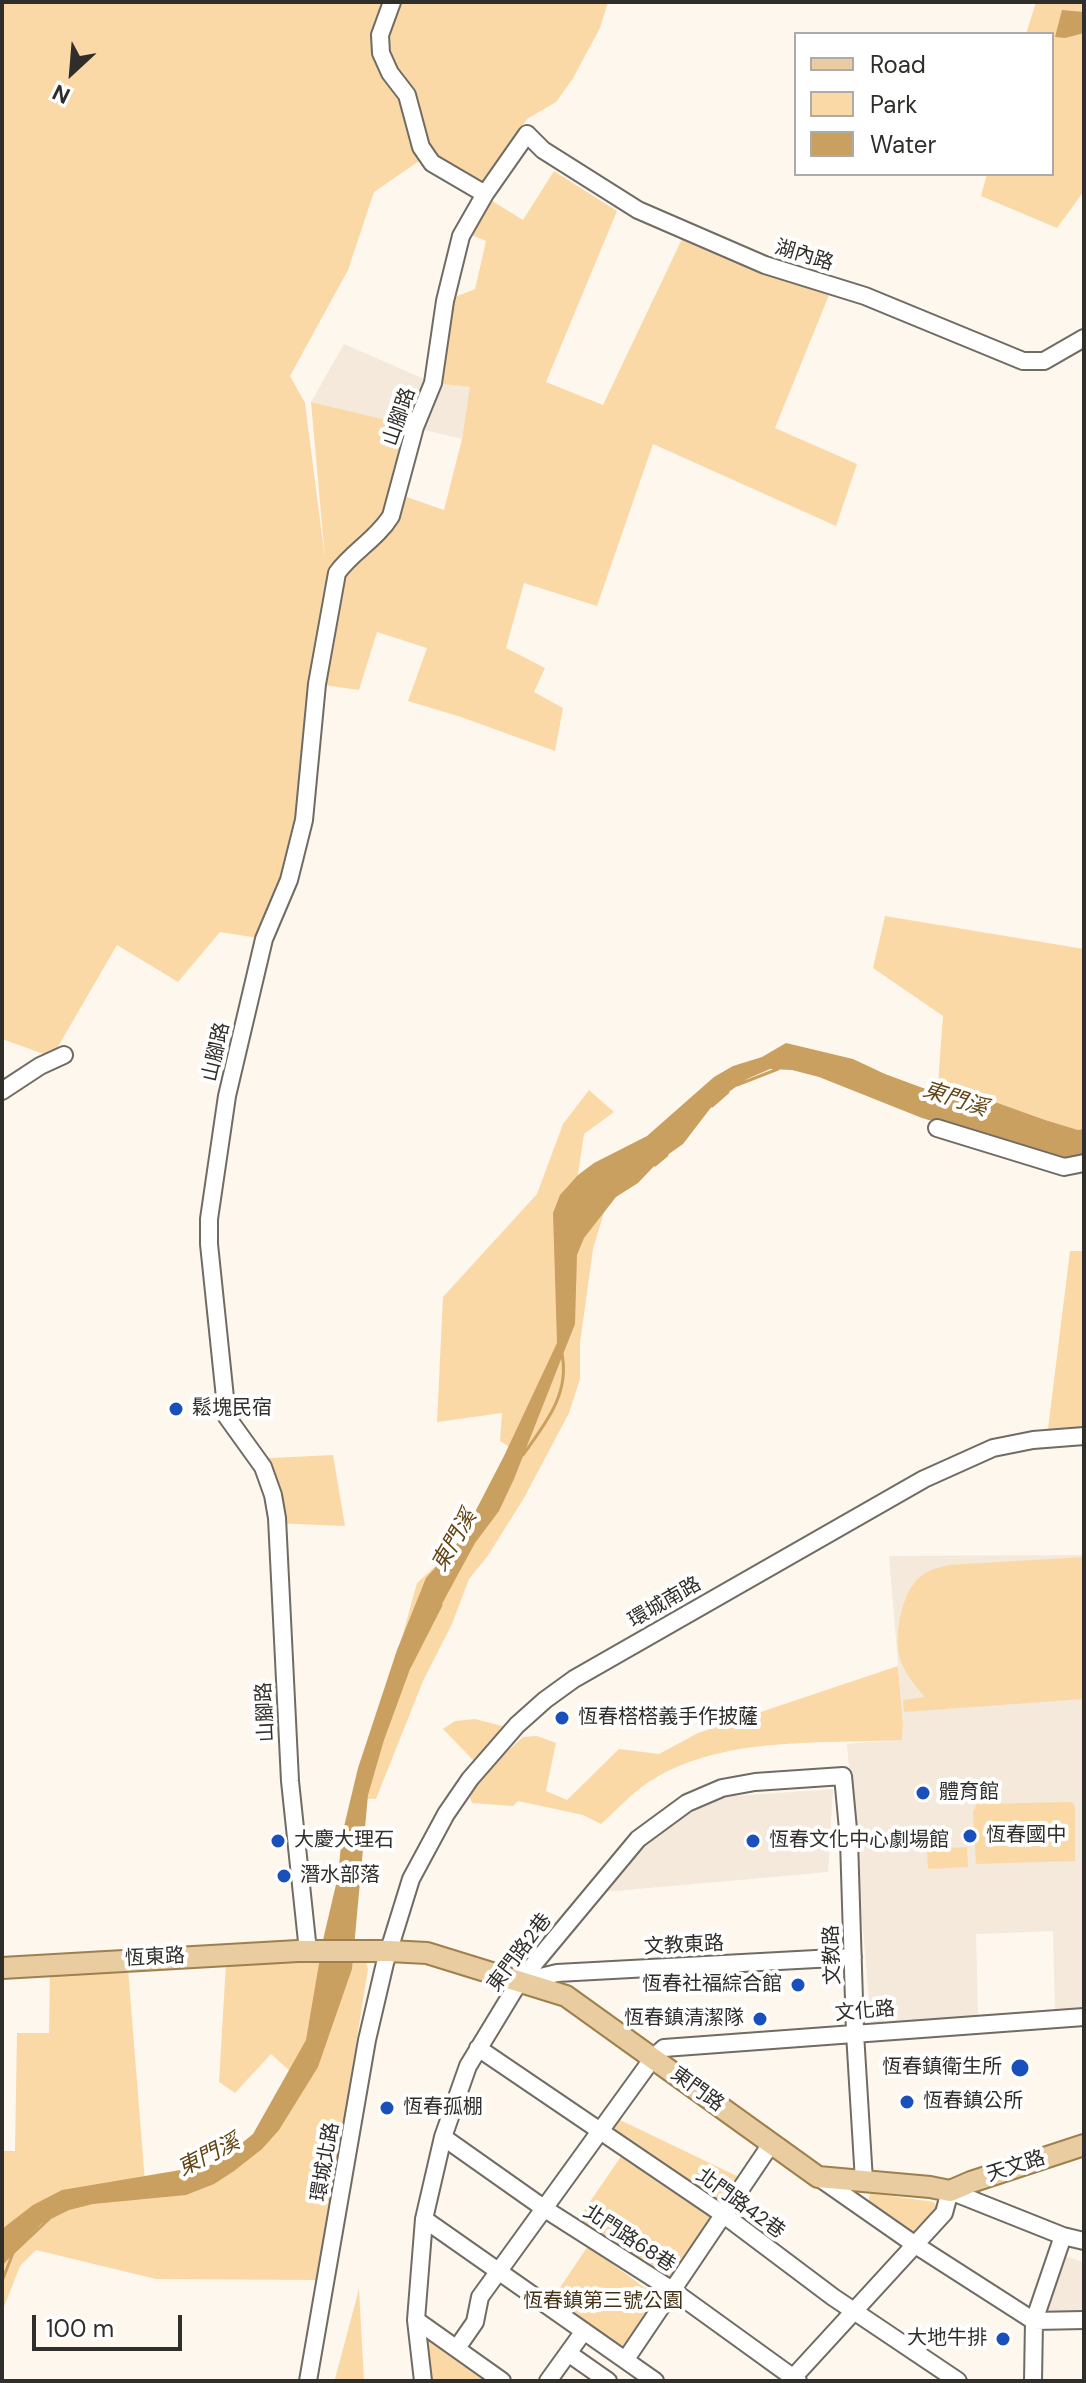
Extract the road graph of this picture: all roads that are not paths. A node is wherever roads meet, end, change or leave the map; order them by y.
1 (392, 2) edge
2 (527, 134) joint
3 (485, 194) junction
4 (1084, 338) edge
5 (64, 1055) dead end
6 (2, 1091) edge
7 (937, 1128) dead end
8 (1084, 1163) edge
9 (1084, 1436) edge
10 (843, 1776) joint
11 (312, 1951) junction
12 (389, 1951) junction
13 (853, 1957) junction
14 (2, 1968) edge
15 (519, 1982) junction
16 (1084, 2017) edge
17 (855, 2033) junction
18 (478, 2048) junction
19 (653, 2058) junction
20 (599, 2131) junction
21 (443, 2137) junction
22 (771, 2144) junction
23 (1084, 2145) edge
24 (818, 2177) junction
25 (864, 2181) junction
26 (950, 2191) junction
27 (545, 2209) junction
28 (724, 2215) junction
29 (424, 2219) junction
30 (1063, 2236) junction
31 (1084, 2241) edge
32 (914, 2244) junction
33 (500, 2271) junction
34 (672, 2290) junction
35 (855, 2312) junction
36 (416, 2320) junction
37 (1084, 2320) edge
38 (1034, 2321) junction
39 (584, 2331) junction
40 (457, 2348) junction
41 (568, 2353) junction
42 (626, 2359) junction
43 (939, 2376) edge
44 (794, 2380) edge
45 (308, 2381) edge
46 (423, 2381) edge
47 (502, 2381) edge
48 (548, 2381) edge
49 (608, 2381) edge
50 (655, 2381) edge
51 (958, 2381) edge
52 (1033, 2381) edge

1 - 3 street
2 - 3 street, 山腳路
2 - 4 street, 湖內路
3 - 11 street, 山腳路
5 - 6 street
7 - 8 street
9 - 12 street, 環城南路
10 - 13 street, 文教路
10 - 15 street, 東門路2巷
11 - 12 main road, 東門路
11 - 14 main road, 恆東路
12 - 15 main road, 東門路
12 - 45 street, 環城北路
13 - 15 street, 文教東路
13 - 17 street, 文教路
15 - 18 street, 東門路2巷
15 - 19 main road, 東門路
16 - 17 street, 文化路
17 - 19 street, 文化路
17 - 25 street, 文教路
18 - 20 street, 北門路42巷
18 - 21 street, 東門路2巷
19 - 20 street
19 - 22 main road, 東門路
20 - 27 street
20 - 28 street, 北門路42巷
21 - 27 street, 北門路68巷
21 - 29 street, 東門路2巷
22 - 24 main road, 東門路
22 - 28 street
23 - 26 main road, 天文路
24 - 25 main road
24 - 32 street
25 - 26 main road
26 - 30 street
26 - 32 street
27 - 33 street
27 - 34 street, 北門路68巷
28 - 34 street
28 - 35 street, 北門路42巷
29 - 33 street
29 - 36 street, 東門路2巷
30 - 31 street
30 - 38 street
32 - 35 street
32 - 38 street
33 - 39 street
33 - 40 street
34 - 42 street
34 - 44 street, 北門路68巷
35 - 43 street, 北門路42巷
35 - 44 street
36 - 40 street
36 - 46 street, 東門路2巷
37 - 38 street
38 - 52 street
39 - 41 street
39 - 42 street
40 - 47 street
41 - 48 street
41 - 49 street
42 - 50 street
43 - 51 street, 北門路42巷

